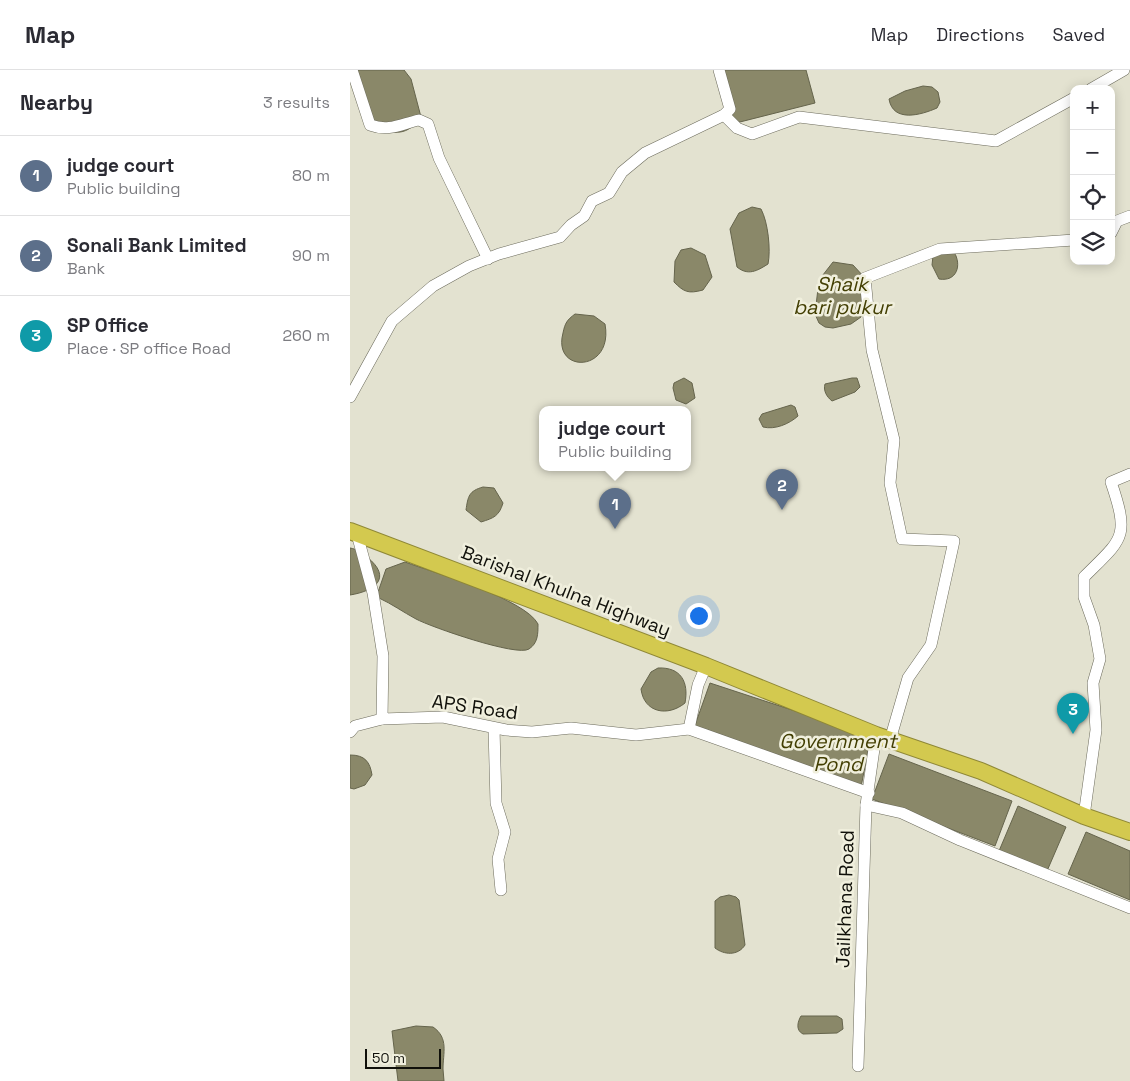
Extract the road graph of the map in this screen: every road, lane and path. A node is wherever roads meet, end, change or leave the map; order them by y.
1 (352, 70) edge
2 (719, 70) edge
3 (1124, 70) edge
4 (1097, 85) edge
5 (1070, 100) edge
6 (724, 114) junction
7 (1130, 216) edge
8 (1115, 225) edge
9 (1070, 240) edge
10 (488, 259) junction
11 (350, 397) edge
12 (1130, 474) edge
13 (354, 532) edge
14 (706, 666) junction
15 (382, 719) junction
16 (494, 728) junction
17 (691, 730) junction
18 (350, 732) edge
19 (883, 737) junction
20 (869, 792) junction
21 (866, 806) junction
22 (1084, 816) junction
23 (1130, 832) edge
24 (501, 890) dead end
25 (1130, 908) edge
26 (858, 1066) dead end

1 - 10 street
2 - 6 street
3 - 4 street
5 - 6 street
6 - 10 street
7 - 8 street
9 - 19 street, Jailkhana Road
10 - 11 street
12 - 22 street
13 - 14 highway, Barishal Khulna Highway
13 - 15 street
14 - 17 street
14 - 19 highway, Barishal Khulna Highway
15 - 16 street, APS Road
15 - 18 street, APS Road
16 - 17 street, APS Road
16 - 24 street
17 - 20 street
19 - 20 street, Jailkhana Road
19 - 22 highway, Barishal Khulna Highway
20 - 21 street, Jailkhana Road
21 - 25 street
21 - 26 street, Jailkhana Road
22 - 23 highway, Barishal Khulna Highway

